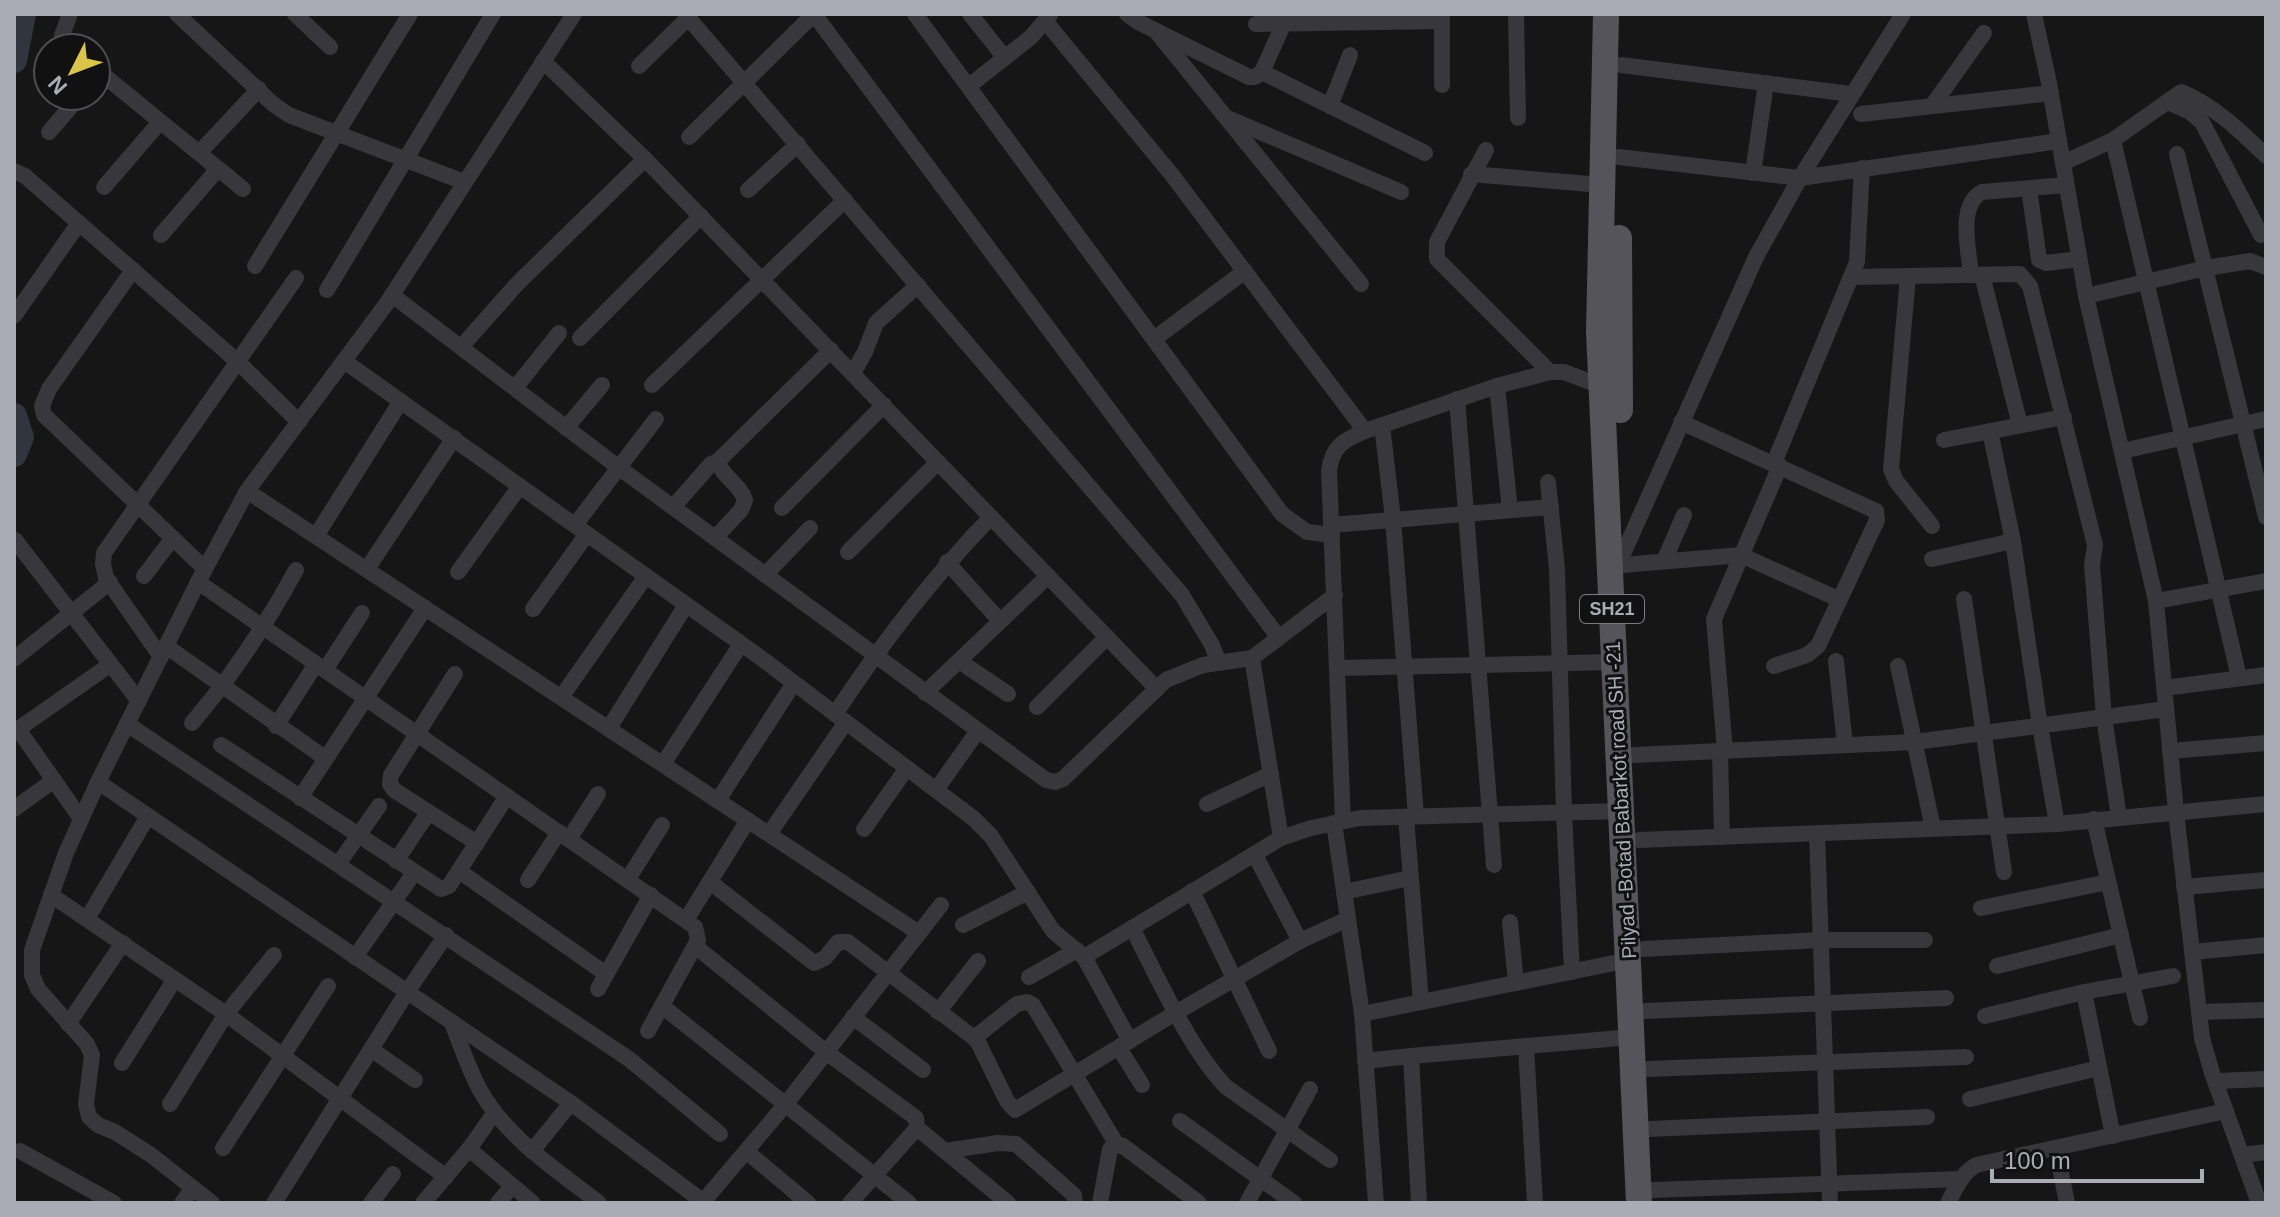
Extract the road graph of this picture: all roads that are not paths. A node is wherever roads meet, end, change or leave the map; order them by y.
1 (177, 14) edge
2 (295, 14) edge
3 (410, 14) edge
4 (493, 14) edge
5 (574, 14) edge
6 (814, 14) edge
7 (915, 14) edge
8 (970, 14) edge
9 (1127, 14) edge
10 (1516, 14) edge
11 (1606, 14) edge
12 (1622, 14) edge
13 (1903, 14) edge
14 (2034, 14) edge
15 (687, 16) edge
16 (1442, 17) edge
17 (1048, 18) edge
18 (1284, 23) junction
19 (1256, 24) dead end
20 (1155, 30) junction
21 (1984, 33) dead end
22 (330, 47) dead end
23 (1350, 55) dead end
24 (1005, 58) junction
25 (543, 61) junction
26 (1621, 65) junction
27 (639, 66) dead end
28 (1262, 72) junction
29 (745, 82) junction
30 (1766, 83) junction
31 (112, 85) edge
32 (1442, 85) dead end
33 (969, 86) junction
34 (259, 89) junction
35 (1854, 89) junction
36 (2051, 93) junction
37 (2168, 102) junction
38 (1330, 106) junction
39 (1932, 106) junction
40 (66, 112) edge
41 (1861, 114) junction
42 (1226, 117) junction
43 (1518, 118) dead end
44 (160, 122) junction
45 (49, 132) dead end
46 (1863, 132) dead end
47 (338, 134) junction
48 (689, 137) dead end
49 (2113, 140) junction
50 (2059, 141) junction
51 (798, 144) junction
52 (1486, 150) dead end
53 (199, 153) junction
54 (1425, 153) dead end
55 (2177, 154) dead end
56 (2266, 156) edge
57 (1619, 157) junction
58 (645, 159) junction
59 (405, 160) junction
60 (2063, 163) junction
61 (1862, 168) junction
62 (218, 169) junction
63 (14, 171) edge
64 (1753, 173) junction
65 (1471, 174) junction
66 (1800, 178) junction
67 (464, 182) junction
68 (1602, 185) junction
69 (2066, 185) junction
70 (104, 187) dead end
71 (2029, 188) junction
72 (243, 189) dead end
73 (748, 190) dead end
74 (1401, 192) dead end
75 (845, 200) junction
76 (701, 216) junction
77 (79, 223) junction
78 (161, 235) dead end
79 (2261, 235) dead end
80 (2079, 259) junction
81 (255, 266) dead end
82 (2266, 267) edge
83 (2206, 268) junction
84 (133, 270) junction
85 (1245, 271) junction
86 (1976, 275) junction
87 (1908, 276) junction
88 (1852, 277) junction
89 (296, 278) dead end
90 (761, 279) junction
91 (2148, 281) junction
92 (1361, 284) dead end
93 (918, 285) junction
94 (327, 290) dead end
95 (392, 295) junction
96 (2086, 296) junction
97 (14, 316) edge
98 (559, 333) dead end
99 (580, 338) dead end
100 (1154, 339) junction
101 (461, 347) junction
102 (831, 350) junction
103 (344, 361) junction
104 (238, 362) junction
105 (1550, 372) junction
106 (853, 373) junction
107 (602, 385) dead end
108 (652, 385) dead end
109 (1497, 386) junction
110 (1601, 386) junction
111 (515, 388) junction
112 (1457, 399) junction
113 (401, 401) junction
114 (884, 405) junction
115 (2064, 417) junction
116 (656, 419) dead end
117 (2266, 419) edge
118 (299, 422) junction
119 (1681, 422) junction
120 (1382, 425) junction
121 (2020, 425) junction
122 (2245, 425) junction
123 (566, 428) junction
124 (1365, 431) junction
125 (1990, 431) junction
126 (2185, 437) junction
127 (454, 438) junction
128 (1944, 440) dead end
129 (2122, 451) junction
130 (718, 461) junction
131 (938, 462) junction
132 (1777, 464) junction
133 (618, 467) junction
134 (1548, 482) dead end
135 (520, 486) junction
136 (1614, 488) junction
137 (247, 491) junction
138 (137, 504) junction
139 (673, 507) junction
140 (1551, 507) junction
141 (782, 508) dead end
142 (1510, 510) junction
143 (1466, 514) junction
144 (1684, 515) dead end
145 (991, 517) junction
146 (2266, 517) edge
147 (1393, 519) junction
148 (1932, 526) dead end
149 (810, 528) dead end
150 (581, 529) junction
151 (1332, 530) junction
152 (316, 536) junction
153 (173, 538) junction
154 (715, 538) junction
155 (15, 540) edge
156 (2013, 541) junction
157 (848, 552) dead end
158 (1741, 555) junction
159 (1623, 559) junction
160 (1932, 559) dead end
161 (1664, 561) junction
162 (947, 562) junction
163 (367, 569) junction
164 (296, 570) dead end
165 (458, 572) dead end
166 (765, 575) junction
167 (144, 576) dead end
168 (201, 576) junction
169 (646, 576) junction
170 (1048, 576) junction
171 (2266, 581) edge
172 (110, 582) junction
173 (2219, 591) junction
174 (1335, 595) junction
175 (1838, 599) junction
176 (1964, 599) dead end
177 (2156, 601) junction
178 (686, 605) junction
179 (425, 608) junction
180 (533, 609) dead end
181 (362, 613) dead end
182 (73, 614) junction
183 (1000, 621) junction
184 (264, 628) junction
185 (1107, 637) junction
186 (1279, 638) junction
187 (741, 644) junction
188 (163, 652) junction
189 (874, 655) junction
190 (1252, 658) junction
191 (14, 659) edge
192 (959, 661) junction
193 (1836, 661) dead end
194 (1615, 662) junction
195 (1219, 663) junction
196 (1559, 663) junction
197 (111, 664) junction
198 (1478, 665) junction
199 (1774, 666) dead end
200 (1898, 666) dead end
201 (321, 667) junction
202 (1404, 667) junction
203 (1337, 668) junction
204 (455, 674) dead end
205 (2266, 675) edge
206 (2239, 677) junction
207 (794, 683) junction
208 (223, 687) junction
209 (2164, 688) junction
210 (1157, 689) junction
211 (925, 693) junction
212 (1008, 694) dead end
213 (562, 696) junction
214 (364, 697) junction
215 (139, 701) junction
216 (1037, 707) dead end
217 (2166, 709) junction
218 (2104, 717) junction
219 (840, 718) junction
220 (192, 723) dead end
221 (127, 724) junction
222 (276, 726) junction
223 (2040, 726) junction
224 (609, 728) junction
225 (16, 730) edge
226 (977, 732) junction
227 (417, 733) junction
228 (1984, 733) junction
229 (1915, 742) junction
230 (2266, 743) edge
231 (221, 745) dead end
232 (1845, 745) junction
233 (1723, 751) junction
234 (2170, 751) junction
235 (1634, 755) junction
236 (325, 758) junction
237 (663, 764) junction
238 (907, 768) junction
239 (1271, 774) junction
240 (54, 780) junction
241 (98, 782) junction
242 (936, 790) junction
243 (598, 794) dead end
244 (507, 796) junction
245 (300, 798) junction
246 (718, 800) junction
247 (1207, 804) dead end
248 (2266, 804) edge
249 (379, 806) dead end
250 (14, 809) edge
251 (1622, 811) junction
252 (2176, 812) junction
253 (428, 813) junction
254 (1564, 813) junction
255 (1490, 815) junction
256 (148, 816) junction
257 (1411, 816) junction
258 (2119, 817) junction
259 (81, 819) junction
260 (2094, 819) junction
261 (748, 820) junction
262 (1338, 822) junction
263 (2057, 824) junction
264 (662, 825) dead end
265 (1997, 825) junction
266 (1933, 828) junction
267 (864, 829) dead end
268 (1817, 833) junction
269 (769, 834) junction
270 (564, 835) junction
271 (358, 836) junction
272 (1722, 837) junction
273 (1281, 838) junction
274 (1639, 840) junction
275 (477, 843) junction
276 (1255, 855) junction
277 (396, 861) junction
278 (339, 863) junction
279 (1494, 865) dead end
280 (459, 871) junction
281 (2004, 872) dead end
282 (414, 873) junction
283 (1410, 878) junction
284 (628, 879) junction
285 (528, 880) dead end
286 (2266, 880) edge
287 (710, 882) junction
288 (2108, 882) junction
289 (2184, 887) junction
290 (1192, 891) junction
291 (1028, 892) junction
292 (1344, 892) junction
293 (51, 895) junction
294 (651, 895) junction
295 (395, 900) junction
296 (941, 905) dead end
297 (1981, 908) dead end
298 (87, 919) junction
299 (1348, 919) junction
300 (686, 920) junction
301 (1510, 922) dead end
302 (963, 925) dead end
303 (1132, 928) junction
304 (919, 933) junction
305 (446, 935) junction
306 (2121, 935) junction
307 (1822, 940) junction
308 (1925, 940) dead end
309 (1300, 941) junction
310 (123, 943) junction
311 (2266, 945) edge
312 (695, 946) junction
313 (32, 950) junction
314 (2192, 952) junction
315 (1080, 953) junction
316 (1636, 954) junction
317 (274, 955) dead end
318 (355, 957) junction
319 (978, 961) dead end
320 (1997, 966) dead end
321 (18, 968) edge
322 (888, 972) junction
323 (1572, 972) junction
324 (606, 974) junction
325 (2173, 976) dead end
326 (1029, 977) dead end
327 (175, 979) junction
328 (1234, 979) junction
329 (2132, 982) junction
330 (1516, 983) junction
331 (328, 986) dead end
332 (598, 989) dead end
333 (407, 992) junction
334 (2084, 992) junction
335 (1946, 998) dead end
336 (1421, 1002) junction
337 (1823, 1004) junction
338 (662, 1006) junction
339 (2266, 1010) edge
340 (1645, 1011) junction
341 (938, 1012) junction
342 (1177, 1012) junction
343 (2199, 1012) junction
344 (226, 1014) junction
345 (1362, 1014) junction
346 (1985, 1016) dead end
347 (853, 1017) junction
348 (2140, 1018) dead end
349 (452, 1022) junction
350 (68, 1024) junction
351 (648, 1031) dead end
352 (1632, 1037) junction
353 (974, 1038) junction
354 (1124, 1044) junction
355 (1526, 1046) junction
356 (371, 1049) junction
357 (1269, 1051) dead end
358 (826, 1052) junction
359 (281, 1055) junction
360 (1411, 1056) junction
361 (1966, 1057) dead end
362 (1365, 1061) junction
363 (1825, 1061) junction
364 (122, 1063) dead end
365 (2099, 1068) junction
366 (1647, 1069) junction
367 (923, 1070) dead end
368 (1076, 1074) junction
369 (2266, 1079) edge
370 (415, 1080) dead end
371 (2215, 1081) junction
372 (1142, 1085) dead end
373 (1310, 1089) dead end
374 (340, 1098) junction
375 (1970, 1099) dead end
376 (571, 1103) junction
377 (170, 1104) dead end
378 (785, 1105) junction
379 (2226, 1111) junction
380 (495, 1112) junction
381 (1927, 1117) dead end
382 (1826, 1120) junction
383 (1180, 1121) dead end
384 (917, 1128) junction
385 (1288, 1129) junction
386 (1649, 1129) junction
387 (720, 1134) dead end
388 (2113, 1136) junction
389 (1117, 1145) junction
390 (223, 1148) dead end
391 (2056, 1148) junction
392 (469, 1149) junction
393 (20, 1151) dead end
394 (532, 1151) junction
395 (746, 1151) junction
396 (945, 1151) junction
397 (2266, 1152) edge
398 (2243, 1155) junction
399 (1330, 1160) dead end
400 (393, 1174) dead end
401 (875, 1176) junction
402 (446, 1177) junction
403 (1260, 1179) junction
404 (1961, 1179) junction
405 (1829, 1183) junction
406 (512, 1186) junction
407 (193, 1188) junction
408 (1648, 1199) edge
409 (1102, 1201) edge
410 (703, 1202) edge
411 (114, 1203) edge
412 (182, 1203) edge
413 (212, 1203) edge
414 (274, 1203) edge
415 (371, 1203) edge
416 (423, 1203) edge
417 (498, 1203) edge
418 (533, 1203) edge
419 (599, 1203) edge
420 (808, 1203) edge
421 (850, 1203) edge
422 (909, 1203) edge
423 (1008, 1203) edge
424 (1075, 1203) edge
425 (1199, 1203) edge
426 (1247, 1203) edge
427 (1294, 1203) edge
428 (1376, 1203) edge
429 (1419, 1203) edge
430 (1535, 1203) edge
431 (1830, 1203) edge
432 (1948, 1203) edge
433 (2067, 1203) edge
434 (2259, 1203) edge

1 - 34 street
2 - 22 street
3 - 47 street
4 - 59 street
5 - 25 street
6 - 29 street
6 - 186 street
7 - 33 street
8 - 24 street
9 - 20 street
10 - 43 street
11 - 68 main road, Pilyad -Botad Babarkot road SH -21 / SH21
12 - 26 main road, Pilyad -Botad Babarkot road SH -21 / SH21
13 - 35 street
14 - 36 street
15 - 27 street
15 - 29 street
16 - 18 street
16 - 32 street
17 - 24 street
17 - 85 street
18 - 19 street
18 - 28 street
20 - 28 street
20 - 42 street
21 - 39 street
23 - 38 street
24 - 33 street
25 - 58 street
25 - 67 street
26 - 30 street
26 - 57 main road, Pilyad -Botad Babarkot road SH -21 / SH21
28 - 38 street
29 - 48 street
29 - 51 street
30 - 35 street
30 - 64 street
31 - 44 street
33 - 100 street
34 - 47 street
34 - 53 street
35 - 41 street
35 - 66 street
36 - 39 street
36 - 50 street
37 - 49 street
37 - 56 street
37 - 79 street
38 - 54 street
39 - 41 street
40 - 45 street
41 - 46 street
42 - 74 street
42 - 92 street
44 - 53 street
44 - 70 street
47 - 59 street
47 - 81 street
49 - 60 street
49 - 91 street
50 - 60 street
50 - 61 street
51 - 73 street
51 - 75 street
52 - 65 street
53 - 62 street
55 - 83 street
57 - 64 street
57 - 136 main road, Pilyad -Botad Babarkot road SH -21 / SH21
58 - 76 street
58 - 101 street
59 - 67 street
59 - 94 street
60 - 69 street
61 - 66 street
61 - 88 street
62 - 72 street
62 - 78 street
63 - 77 street
64 - 66 street
65 - 68 street
65 - 105 street
66 - 119 street
67 - 95 street
68 - 110 main road, Pilyad -Botad Babarkot road SH -21 / SH21
69 - 71 street
69 - 80 street
71 - 80 street
71 - 86 street
75 - 90 street
75 - 93 street
76 - 90 street
76 - 99 street
77 - 84 street
77 - 97 street
80 - 96 street
82 - 83 street
83 - 91 street
83 - 122 street
84 - 104 street
84 - 138 street
85 - 100 street
85 - 124 street
86 - 87 street
86 - 115 street
86 - 121 street
87 - 88 street
87 - 148 street
88 - 132 street
89 - 104 street
90 - 102 street
90 - 108 street
91 - 96 street
91 - 126 street
93 - 106 street
93 - 195 street
95 - 101 street
95 - 103 street
96 - 129 street
98 - 111 street
100 - 151 street
101 - 111 street
102 - 106 street
102 - 130 street
103 - 113 street
103 - 118 street
104 - 118 street
104 - 138 street
105 - 109 street
105 - 110 street
106 - 114 street
107 - 123 street
109 - 112 street
109 - 142 street
110 - 136 main road, Pilyad -Botad Babarkot road SH -21 / SH21
111 - 123 street
112 - 120 street
112 - 143 street
113 - 127 street
113 - 152 street
114 - 131 street
114 - 141 street
115 - 121 street
115 - 218 street
116 - 133 street
117 - 122 street
118 - 137 street
119 - 132 street
119 - 159 street
120 - 124 street
120 - 147 street
121 - 125 street
122 - 126 street
122 - 146 street
123 - 133 street
124 - 151 street
125 - 128 street
125 - 156 street
126 - 129 street
126 - 173 street
127 - 135 street
127 - 163 street
129 - 177 street
130 - 139 street
130 - 154 street
131 - 145 street
131 - 157 street
132 - 158 street
132 - 175 street
133 - 139 street
133 - 150 street
134 - 140 street
135 - 150 street
135 - 165 street
136 - 159 main road, Pilyad -Botad Babarkot road SH -21 / SH21
136 - 194 main road, Pilyad -Botad Babarkot road SH -21 / SH21
137 - 152 street
137 - 168 street
138 - 153 street
138 - 172 street
139 - 154 street
140 - 142 street
140 - 196 street
142 - 143 street
143 - 147 street
143 - 198 street
144 - 161 street
145 - 162 street
145 - 170 street
147 - 151 street
147 - 202 street
149 - 166 street
150 - 169 street
150 - 180 street
151 - 174 street
152 - 163 street
153 - 167 street
153 - 168 street
154 - 166 street
155 - 182 street
156 - 160 street
156 - 223 street
158 - 161 street
158 - 175 street
158 - 233 street
159 - 161 street
159 - 235 main road, Pilyad -Botad Babarkot road SH -21 / SH21
162 - 183 street
162 - 189 street
163 - 179 street
164 - 184 street
166 - 189 street
168 - 184 street
168 - 188 street
169 - 178 street
169 - 213 street
170 - 183 street
170 - 185 street
171 - 173 street
172 - 182 street
172 - 188 street
173 - 177 street
173 - 206 street
174 - 186 street
174 - 203 street
175 - 199 street
176 - 228 street
177 - 209 street
178 - 187 street
178 - 224 street
179 - 213 street
179 - 214 street
181 - 201 street
182 - 191 street
182 - 197 street
183 - 192 street
184 - 201 street
184 - 208 street
185 - 210 street
185 - 216 street
186 - 190 street
187 - 207 street
187 - 237 street
188 - 208 street
188 - 215 street
189 - 211 street
189 - 219 street
190 - 195 street
190 - 239 street
192 - 211 street
192 - 212 street
193 - 232 street
194 - 196 street
194 - 251 main road, Pilyad -Botad Babarkot road SH -21 / SH21
195 - 210 street
196 - 198 street
196 - 254 street
197 - 215 street
197 - 225 street
198 - 202 street
198 - 255 street
200 - 229 street
201 - 214 street
201 - 222 street
202 - 203 street
202 - 257 street
203 - 262 street
204 - 227 street
205 - 206 street
206 - 209 street
207 - 219 street
207 - 246 street
208 - 220 street
208 - 222 street
209 - 217 street
210 - 226 street
211 - 226 street
213 - 224 street
214 - 227 street
214 - 236 street
215 - 221 street
217 - 218 street
217 - 234 street
218 - 223 street
218 - 258 street
219 - 238 street
219 - 269 street
221 - 241 street
221 - 278 street
222 - 236 street
223 - 228 street
223 - 263 street
224 - 237 street
225 - 240 street
226 - 242 street
227 - 244 street
227 - 253 street
228 - 229 street
228 - 265 street
229 - 232 street
229 - 266 street
230 - 234 street
231 - 245 street
232 - 233 street
233 - 235 street
233 - 272 street
234 - 252 street
235 - 274 main road, Pilyad -Botad Babarkot road SH -21 / SH21
236 - 245 street
237 - 246 street
238 - 242 street
238 - 267 street
239 - 247 street
239 - 273 street
240 - 250 street
240 - 259 street
241 - 256 street
241 - 259 street
242 - 291 street
243 - 270 street
244 - 270 street
244 - 275 street
245 - 271 street
246 - 261 street
248 - 252 street
249 - 271 street
251 - 254 street
251 - 316 main road, Pilyad -Botad Babarkot road SH -21 / SH21
252 - 258 street
252 - 289 street
253 - 275 street
253 - 277 street
254 - 255 street
254 - 323 street
255 - 257 street
255 - 279 street
256 - 298 street
256 - 318 street
257 - 262 street
257 - 283 street
258 - 260 street
259 - 293 street
260 - 263 street
260 - 288 street
261 - 269 street
261 - 287 street
262 - 273 street
262 - 292 street
263 - 265 street
264 - 284 street
265 - 266 street
265 - 281 street
266 - 268 street
268 - 272 street
268 - 307 street
269 - 304 street
270 - 284 street
270 - 285 street
271 - 277 street
271 - 278 street
272 - 274 street
273 - 276 street
274 - 316 main road, Pilyad -Botad Babarkot road SH -21 / SH21
275 - 280 street
276 - 290 street
276 - 309 street
277 - 282 street
278 - 295 street
280 - 282 street
280 - 324 street
282 - 295 street
283 - 292 street
283 - 336 street
284 - 294 street
286 - 289 street
287 - 300 street
287 - 322 street
288 - 297 street
288 - 306 street
289 - 314 street
290 - 303 street
290 - 328 street
291 - 302 street
291 - 315 street
292 - 299 street
293 - 298 street
293 - 313 street
294 - 300 street
294 - 324 street
295 - 305 street
295 - 318 street
296 - 304 street
298 - 310 street
299 - 309 street
299 - 345 street
300 - 312 street
301 - 330 street
303 - 315 street
303 - 342 street
304 - 322 street
305 - 333 street
305 - 387 street
306 - 320 street
306 - 329 street
307 - 308 street
307 - 316 street
307 - 337 street
309 - 328 street
310 - 327 street
310 - 350 street
311 - 314 street
312 - 338 street
312 - 358 street
313 - 321 street
313 - 350 street
314 - 343 street
315 - 326 street
315 - 354 street
316 - 323 street
316 - 340 main road, Pilyad -Botad Babarkot road SH -21 / SH21
316 - 352 main road, Pilyad -Botad Babarkot road SH -21 / SH21
317 - 344 street
318 - 333 street
319 - 341 street
322 - 341 street
322 - 347 street
323 - 330 street
324 - 332 street
325 - 329 street
327 - 344 street
327 - 364 street
328 - 342 street
328 - 357 street
329 - 334 street
329 - 348 street
330 - 336 street
331 - 359 street
333 - 349 street
333 - 356 street
334 - 346 street
334 - 365 street
335 - 337 street
336 - 345 street
337 - 340 street
337 - 363 street
338 - 351 street
338 - 378 street
339 - 343 street
340 - 366 main road, Pilyad -Botad Babarkot road SH -21 / SH21
341 - 353 street
342 - 354 street
342 - 385 street
343 - 371 street
344 - 359 street
344 - 377 street
345 - 362 street
347 - 358 street
347 - 367 street
349 - 376 street
349 - 380 street
350 - 407 street
352 - 355 street
352 - 408 main road, Pilyad -Botad Babarkot road SH -21 / SH21
353 - 368 street
353 - 368 street
354 - 368 street
354 - 372 street
355 - 360 street
355 - 430 street
356 - 370 street
356 - 374 street
358 - 378 street
358 - 384 street
359 - 374 street
359 - 390 street
360 - 362 street
360 - 429 street
361 - 363 street
362 - 428 street
363 - 366 street
363 - 382 street
365 - 375 street
365 - 388 street
366 - 386 main road, Pilyad -Botad Babarkot road SH -21 / SH21
368 - 389 street
369 - 371 street
371 - 379 street
373 - 385 street
374 - 402 street
374 - 414 street
376 - 394 street
376 - 410 street
378 - 395 street
378 - 401 street
379 - 388 street
379 - 398 street
380 - 392 street
380 - 394 street
381 - 382 street
382 - 386 street
382 - 405 street
383 - 403 street
384 - 396 street
384 - 401 street
385 - 399 street
385 - 403 street
386 - 408 main road, Pilyad -Botad Babarkot road SH -21 / SH21
388 - 391 street
389 - 409 street
389 - 425 street
391 - 404 street
391 - 433 street
392 - 402 street
392 - 406 street
393 - 411 street
394 - 419 street
395 - 410 street
395 - 420 street
396 - 423 street
396 - 424 street
397 - 398 street
398 - 434 street
400 - 415 street
401 - 421 street
401 - 422 street
402 - 416 street
403 - 426 street
403 - 427 street
404 - 405 street
404 - 432 street
405 - 408 street
405 - 431 street
406 - 417 street
406 - 418 street
407 - 412 street
407 - 413 street

